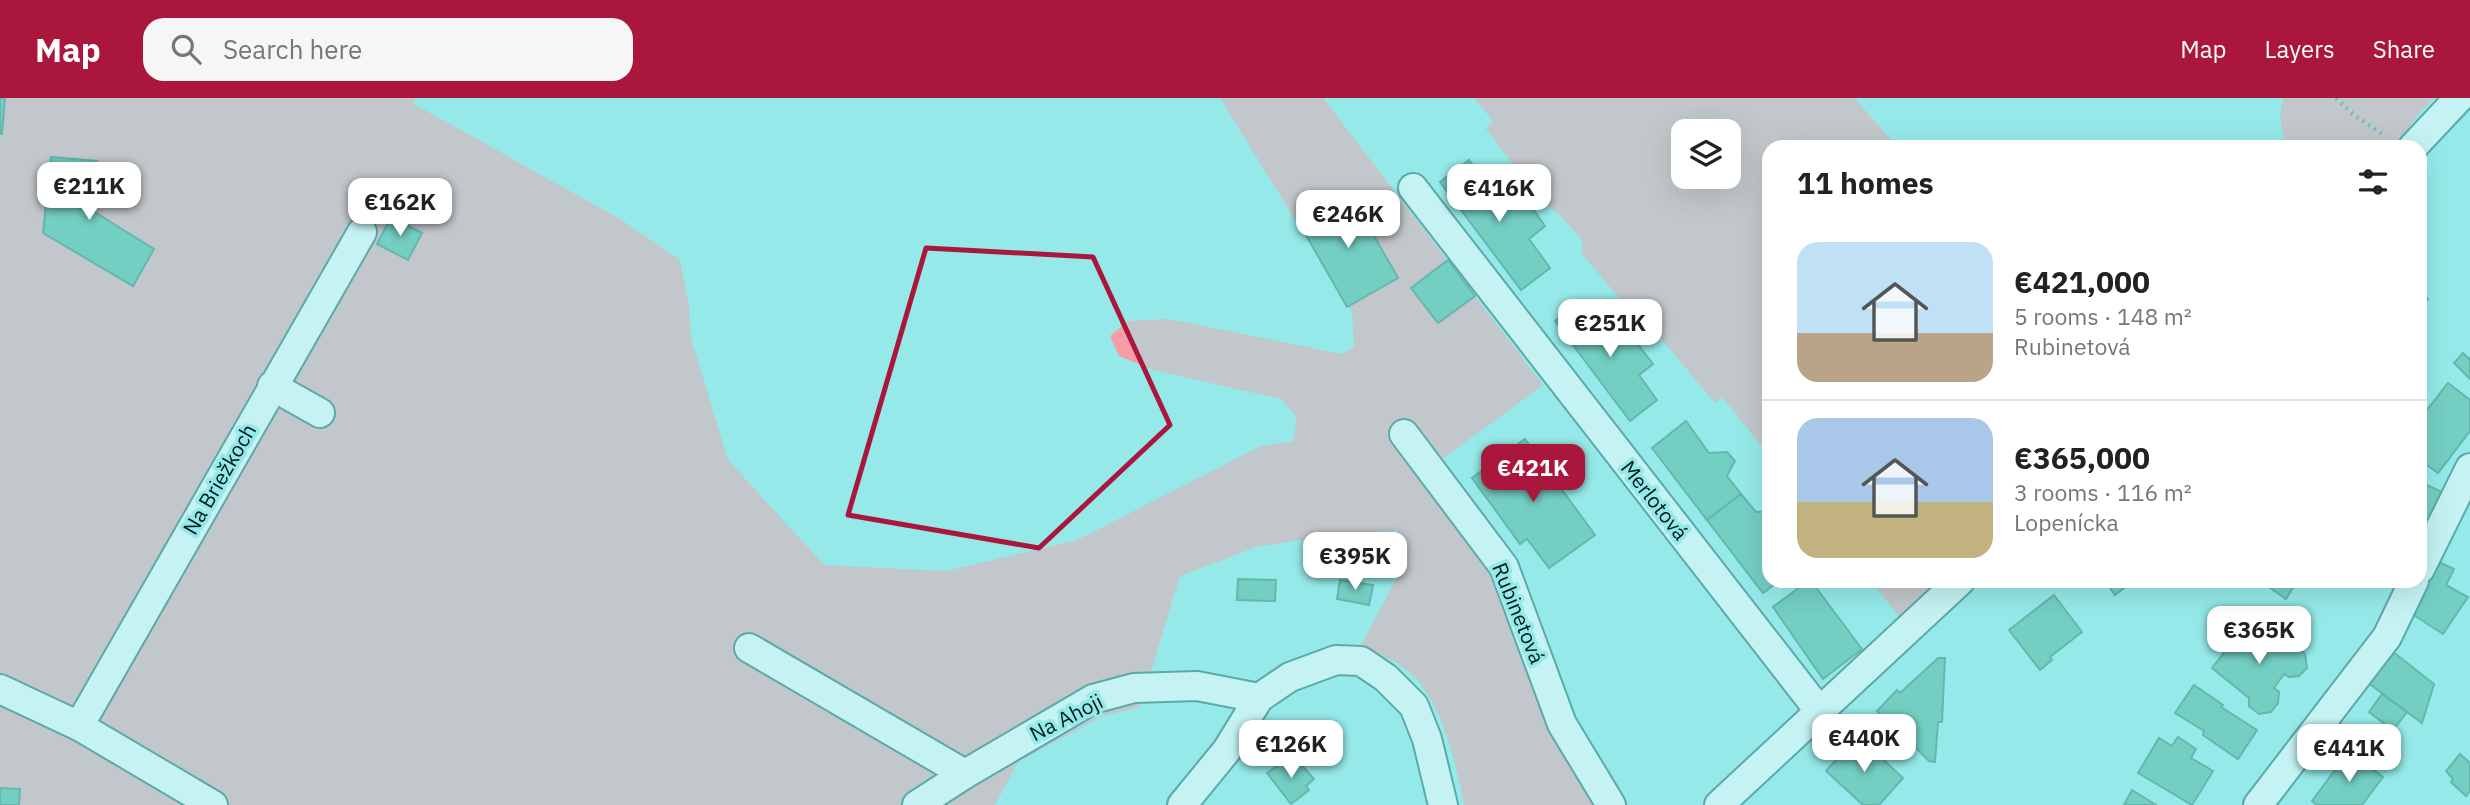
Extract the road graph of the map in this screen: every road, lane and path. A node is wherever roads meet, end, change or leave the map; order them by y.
1 (2336, 98) edge
2 (2459, 98) edge
3 (2396, 140) edge
4 (2408, 140) edge
5 (1413, 188) dead end
6 (362, 232) dead end
7 (272, 386) junction
8 (320, 413) dead end
9 (1404, 434) dead end
10 (2470, 468) edge
11 (2427, 555) edge
12 (1953, 588) edge
13 (2411, 588) edge
14 (749, 649) dead end
15 (0, 689) edge
16 (1259, 698) junction
17 (1821, 713) junction
18 (79, 726) junction
19 (965, 774) junction
20 (213, 805) edge
21 (917, 805) edge
22 (1182, 805) edge
23 (1443, 805) edge
24 (1611, 805) edge
25 (1719, 805) edge
26 (2258, 805) edge

1 - 3 path
2 - 4 street
5 - 17 street, Merlotová
6 - 7 street, Na Briežkoch
7 - 8 street
7 - 18 street, Na Briežkoch
9 - 24 street, Rubinetová
10 - 11 street
12 - 17 street
13 - 26 street
14 - 19 street
15 - 18 street
16 - 19 street, Na Ahoji
16 - 22 street
16 - 23 street
17 - 25 street
18 - 20 street
19 - 21 street, Na Ahoji

